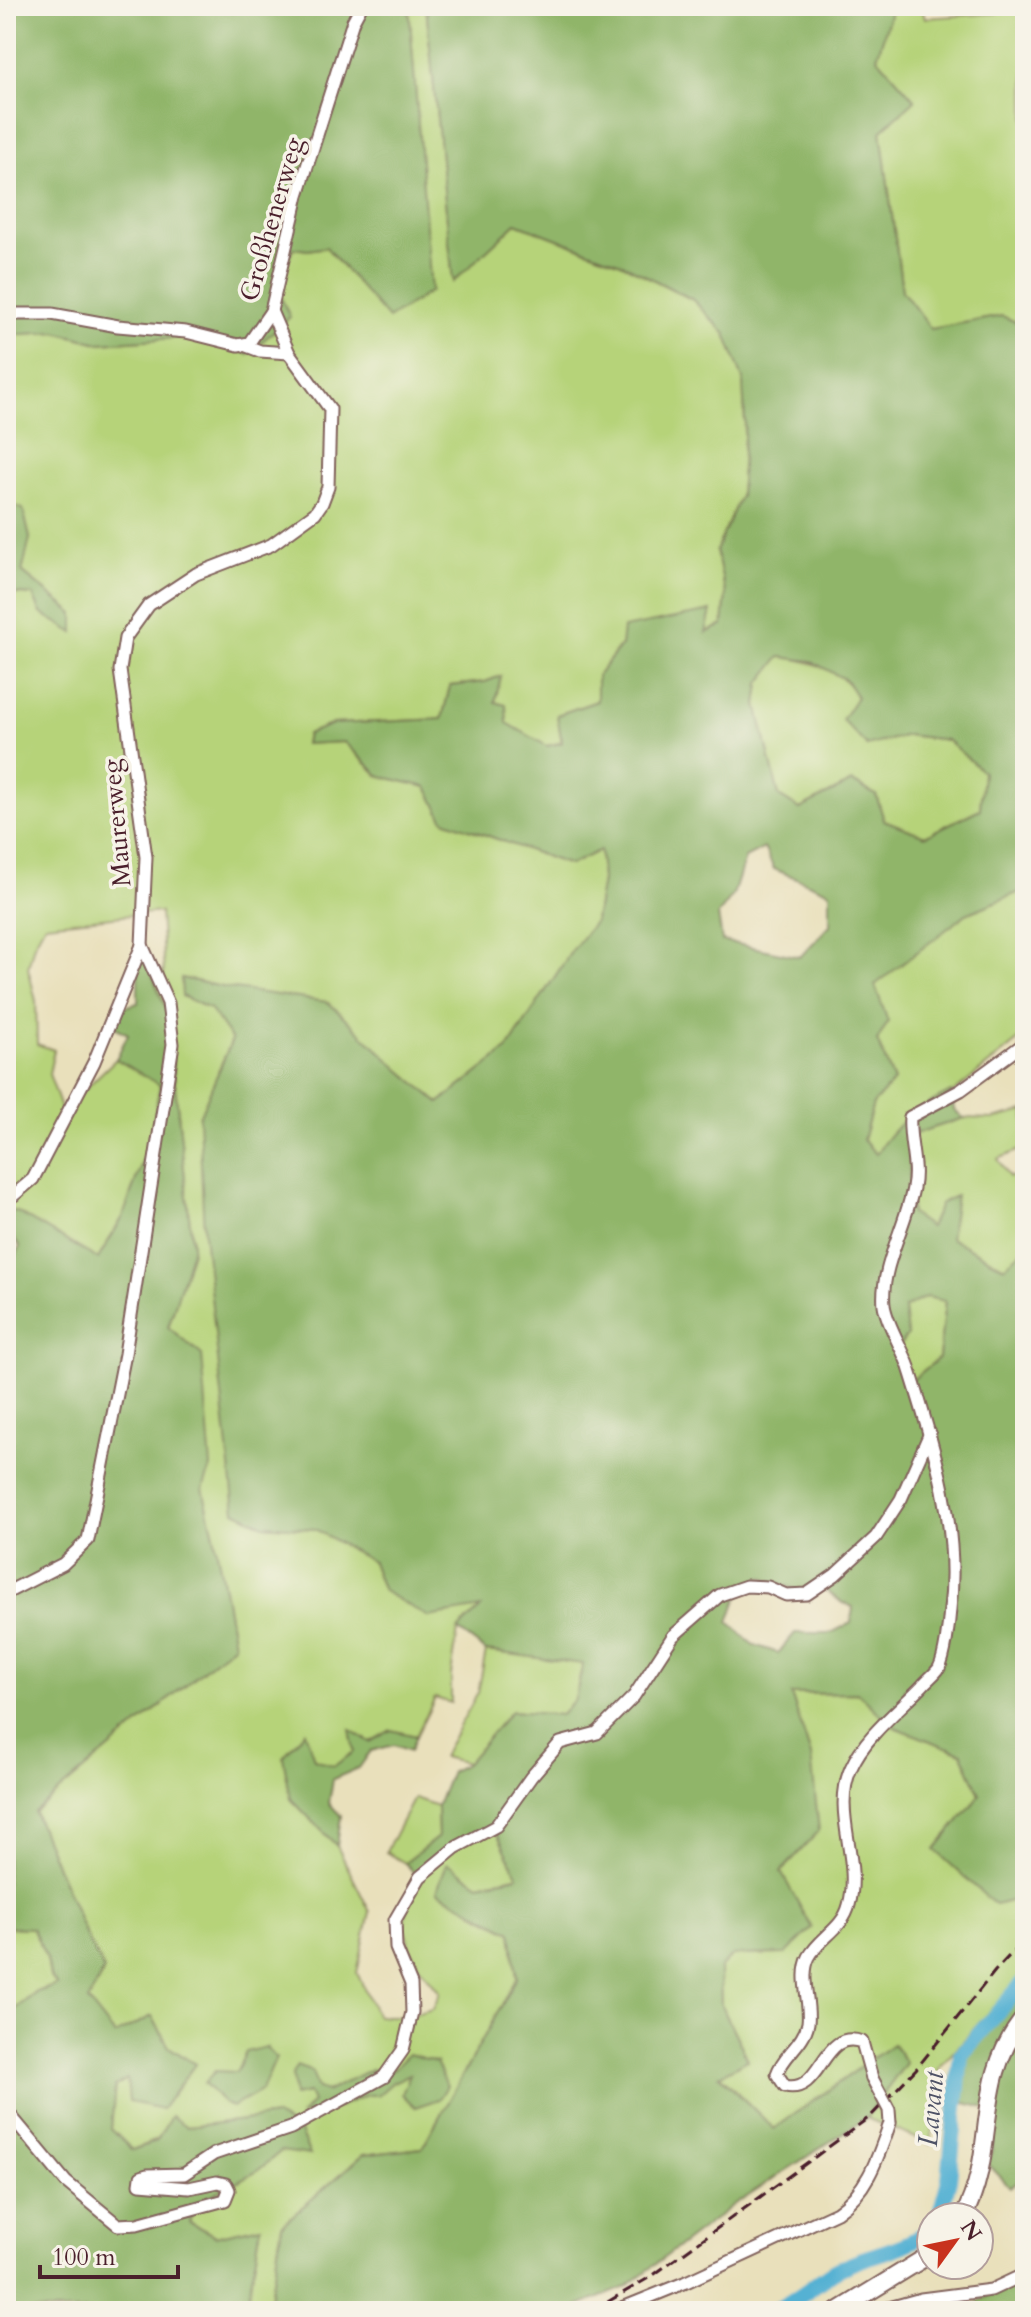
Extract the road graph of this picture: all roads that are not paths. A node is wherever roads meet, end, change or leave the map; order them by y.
1 (361, 6) edge
2 (271, 311) junction
3 (6, 314) edge
4 (244, 345) junction
5 (289, 353) junction
6 (142, 945) junction
7 (1025, 1043) edge
8 (6, 1195) edge
9 (930, 1433) junction
10 (6, 1593) edge
11 (1025, 2017) edge
12 (6, 2110) edge
13 (969, 2201) edge
14 (915, 2264) edge
15 (1025, 2274) edge
16 (615, 2311) edge
17 (838, 2311) edge
18 (878, 2311) edge

1 - 2 street, Großhenerweg
2 - 4 street, Großhenerweg
2 - 5 street, Maurerweg
3 - 4 street
4 - 5 street
5 - 6 street, Maurerweg
6 - 8 street
6 - 10 street, Maurerweg
7 - 9 street
9 - 12 street
9 - 16 street, bridge
11 - 13 main road
14 - 17 main road
15 - 18 street

